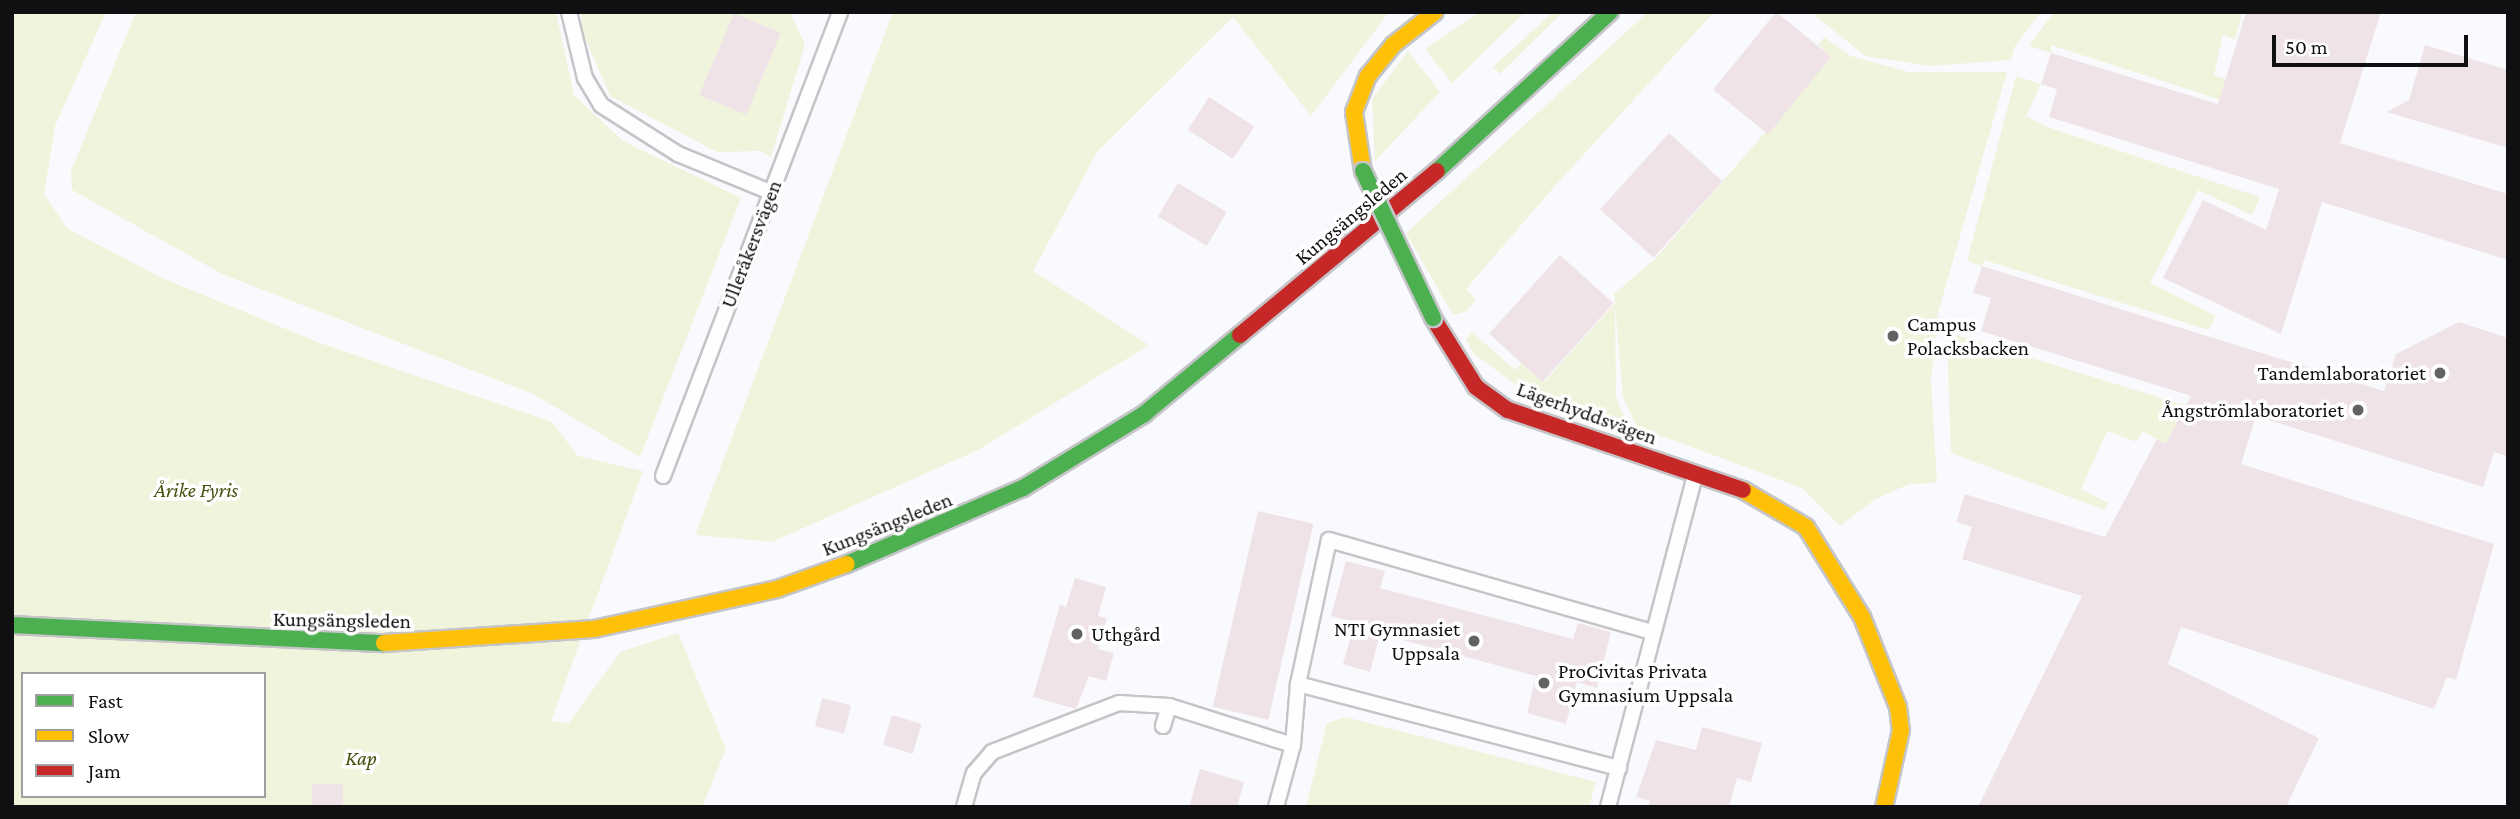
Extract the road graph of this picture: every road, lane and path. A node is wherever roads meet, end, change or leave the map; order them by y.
1 (569, 12) edge
2 (840, 12) edge
3 (1435, 12) edge
4 (1610, 12) edge
5 (770, 192) junction
6 (1695, 474) junction
7 (663, 475) dead end
8 (12, 625) edge
9 (1653, 632) junction
10 (1298, 684) junction
11 (1168, 706) junction
12 (1163, 726) dead end
13 (1293, 745) junction
14 (1619, 768) junction
15 (964, 807) edge
16 (1276, 807) edge
17 (1608, 807) edge
18 (1884, 807) edge

1 - 5 lane
2 - 5 lane, Ulleråkersvägen
3 - 6 main road, Lägerhyddsvägen, bridge
4 - 8 main road, Kungsängsleden
5 - 7 lane, Ulleråkersvägen
6 - 9 lane
6 - 18 main road, Lägerhyddsvägen
9 - 10 lane
9 - 14 lane
10 - 13 lane
10 - 14 lane
11 - 12 lane
11 - 13 lane
11 - 15 lane
13 - 16 lane
14 - 17 lane

